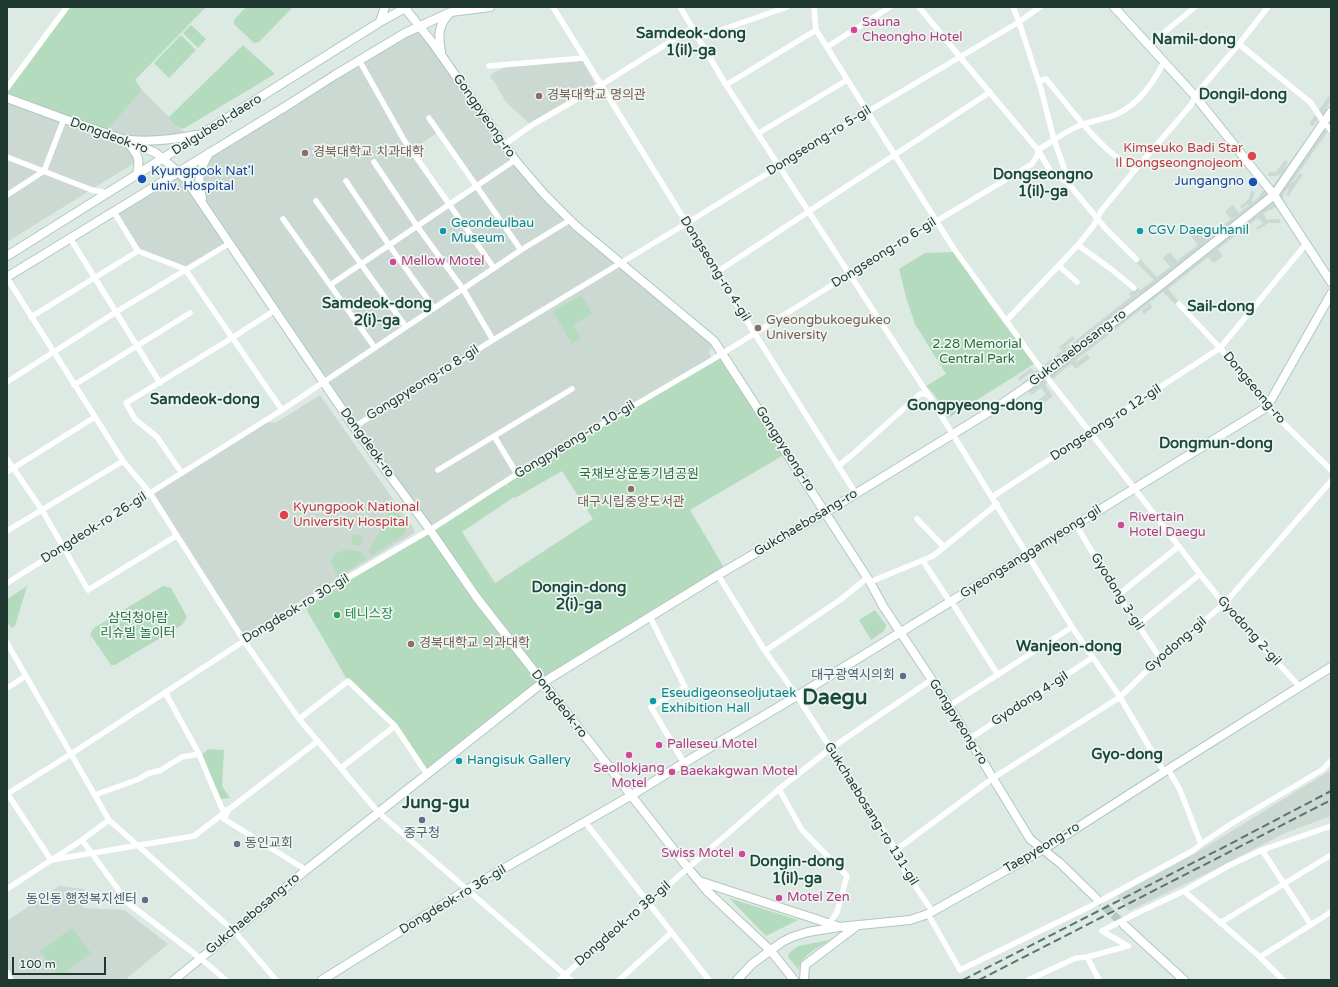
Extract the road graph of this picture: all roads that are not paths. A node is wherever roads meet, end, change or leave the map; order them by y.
1 (67, 7) edge
2 (384, 7) edge
3 (405, 7) edge
4 (490, 7) edge
5 (553, 7) edge
6 (680, 7) edge
7 (787, 7) edge
8 (814, 7) edge
9 (890, 7) edge
10 (919, 7) edge
11 (1012, 7) edge
12 (1040, 7) edge
13 (1114, 7) edge
14 (1194, 7) edge
15 (1268, 7) edge
16 (451, 12) junction
17 (380, 22) junction
18 (1019, 22) junction
19 (420, 26) junction
20 (692, 28) junction
21 (816, 30) junction
22 (698, 38) junction
23 (1239, 44) junction
24 (1149, 45) junction
25 (827, 47) junction
26 (442, 56) junction
27 (960, 57) junction
28 (584, 58) junction
29 (359, 60) junction
30 (1164, 62) junction
31 (489, 66) dead end
32 (847, 80) junction
33 (1039, 81) junction
34 (601, 85) junction
35 (726, 85) junction
36 (7, 88) edge
37 (990, 92) junction
38 (1195, 96) junction
39 (7, 98) edge
40 (867, 112) junction
41 (1331, 112) edge
42 (429, 118) dead end
43 (64, 119) junction
44 (1324, 123) junction
45 (1083, 124) junction
46 (1331, 130) edge
47 (203, 133) junction
48 (759, 133) junction
49 (125, 140) junction
50 (1054, 140) junction
51 (505, 144) junction
52 (1038, 150) junction
53 (209, 153) junction
54 (895, 155) junction
55 (7, 157) edge
56 (163, 158) junction
57 (515, 160) junction
58 (374, 162) dead end
59 (780, 166) junction
60 (1134, 170) junction
61 (44, 171) junction
62 (178, 172) junction
63 (137, 174) junction
64 (346, 181) dead end
65 (1067, 182) junction
66 (476, 186) junction
67 (107, 193) junction
68 (1274, 195) junction
69 (7, 196) edge
70 (316, 201) dead end
71 (203, 203) junction
72 (449, 204) junction
73 (810, 211) junction
74 (114, 212) junction
75 (1097, 218) junction
76 (283, 219) dead end
77 (570, 220) junction
78 (936, 221) junction
79 (687, 223) junction
80 (417, 226) junction
81 (70, 238) junction
82 (230, 243) junction
83 (1306, 244) junction
84 (389, 245) junction
85 (1078, 245) junction
86 (521, 250) junction
87 (138, 251) junction
88 (7, 256) edge
89 (1136, 259) dead end
90 (621, 262) junction
91 (361, 264) junction
92 (1059, 266) junction
93 (494, 268) junction
94 (185, 269) junction
95 (717, 272) junction
96 (849, 274) junction
97 (7, 278) edge
98 (96, 278) junction
99 (1077, 282) dead end
100 (1331, 282) edge
101 (330, 285) junction
102 (1134, 288) dead end
103 (463, 289) junction
104 (1331, 294) edge
105 (1179, 304) dead end
106 (434, 308) junction
107 (275, 310) junction
108 (116, 312) junction
109 (190, 313) dead end
110 (31, 317) junction
111 (1006, 321) junction
112 (406, 327) junction
113 (755, 334) junction
114 (232, 338) junction
115 (493, 340) junction
116 (137, 346) junction
117 (375, 348) junction
118 (1220, 348) junction
119 (54, 353) junction
120 (723, 353) junction
121 (1045, 374) junction
122 (7, 382) edge
123 (324, 382) junction
124 (160, 383) junction
125 (74, 385) junction
126 (572, 389) dead end
127 (927, 394) junction
128 (1266, 407) junction
129 (282, 410) junction
130 (94, 417) junction
131 (354, 427) junction
132 (952, 434) junction
133 (1090, 434) junction
134 (494, 436) junction
135 (7, 459) edge
136 (123, 461) junction
137 (838, 466) junction
138 (13, 468) junction
139 (438, 470) dead end
140 (1331, 470) edge
141 (7, 472) edge
142 (181, 472) junction
143 (517, 474) junction
144 (1331, 481) edge
145 (1134, 488) junction
146 (150, 493) junction
147 (856, 494) junction
148 (992, 497) junction
149 (997, 504) junction
150 (42, 510) junction
151 (826, 512) junction
152 (917, 519) dead end
153 (1076, 525) junction
154 (430, 530) junction
155 (7, 531) edge
156 (176, 536) junction
157 (1179, 546) junction
158 (64, 547) junction
159 (944, 547) junction
160 (1027, 555) junction
161 (923, 561) junction
162 (1200, 574) junction
163 (718, 575) junction
164 (869, 580) junction
165 (7, 583) edge
166 (1118, 595) junction
167 (951, 601) junction
168 (1224, 604) junction
169 (650, 617) junction
170 (1138, 625) junction
171 (1072, 627) junction
172 (900, 632) junction
173 (244, 641) junction
174 (7, 643) edge
175 (765, 651) junction
176 (1092, 658) junction
177 (1160, 658) junction
178 (1331, 667) edge
179 (998, 675) junction
180 (26, 676) junction
181 (932, 680) junction
182 (542, 683) junction
183 (1299, 686) junction
184 (7, 688) edge
185 (165, 692) junction
186 (797, 696) junction
187 (1120, 697) junction
188 (949, 706) junction
189 (299, 719) junction
190 (395, 726) junction
191 (969, 739) junction
192 (318, 741) junction
193 (830, 749) junction
194 (71, 754) junction
195 (199, 754) junction
196 (1331, 761) edge
197 (684, 763) junction
198 (341, 768) junction
199 (1166, 770) junction
200 (427, 774) junction
201 (993, 778) junction
202 (778, 789) junction
203 (7, 794) edge
204 (95, 795) junction
205 (632, 795) junction
206 (228, 811) junction
207 (378, 812) junction
208 (109, 820) junction
209 (585, 822) junction
210 (1331, 826) edge
211 (82, 840) junction
212 (1201, 844) junction
213 (138, 845) junction
214 (1044, 849) junction
215 (896, 850) junction
216 (1262, 850) junction
217 (92, 853) junction
218 (1331, 855) edge
219 (51, 860) junction
220 (688, 868) junction
221 (306, 870) junction
222 (698, 881) junction
223 (1284, 883) junction
224 (7, 889) edge
225 (468, 889) junction
226 (1184, 891) junction
227 (1096, 898) tunnel mouth
228 (648, 903) junction
229 (930, 912) junction
230 (1331, 912) edge
231 (1220, 923) junction
232 (829, 924) junction
233 (1124, 924) tunnel mouth
234 (858, 925) junction
235 (1311, 925) junction
236 (839, 927) junction
237 (234, 931) junction
238 (672, 933) junction
239 (770, 951) junction
240 (1087, 957) junction
241 (200, 958) junction
242 (1260, 958) junction
243 (7, 972) edge
244 (565, 974) junction
245 (11, 980) edge
246 (174, 980) edge
247 (226, 980) edge
248 (276, 980) edge
249 (322, 980) edge
250 (559, 980) edge
251 (571, 980) edge
252 (619, 980) edge
253 (709, 980) edge
254 (737, 980) edge
255 (794, 980) edge
256 (804, 980) edge
257 (1028, 980) edge
258 (1099, 980) edge
259 (1184, 980) edge
260 (1283, 980) edge

1 - 36 street
2 - 17 main road
3 - 17 main road, Dalgubeol-daero
3 - 19 main road, Gongpyeong-ro
4 - 16 main road, Dalgubeol-daero
5 - 28 street, Dongseong-ro 4-gil
6 - 20 street
7 - 22 street
8 - 21 street
9 - 25 street
10 - 27 street
11 - 18 street
12 - 18 street, Dongseong-ro 5-gil
13 - 24 main road
14 - 24 street
15 - 23 street
16 - 19 main road, Dalgubeol-daero
16 - 26 main road
17 - 47 main road, Dalgubeol-daero
18 - 27 street, Dongseong-ro 5-gil
18 - 33 street
19 - 26 main road, Gongpyeong-ro
19 - 29 main road, Dalgubeol-daero
20 - 22 street
20 - 34 street
21 - 25 street, Gyodong 2-gil
21 - 35 street
22 - 35 street
23 - 38 street
23 - 44 street
24 - 30 main road
25 - 32 street, Gyodong 2-gil
26 - 51 main road, Gongpyeong-ro
27 - 37 street
27 - 40 street, Dongseong-ro 5-gil
28 - 31 street
28 - 34 street, Dongseong-ro 4-gil
29 - 53 main road, Dalgubeol-daero
29 - 72 street
30 - 38 main road
30 - 45 street, Dongseong-ro 6-gil
32 - 40 street, Gyodong 2-gil
32 - 48 street
33 - 45 street
33 - 50 street
34 - 51 street
34 - 79 street, Dongseong-ro 4-gil
35 - 48 street
37 - 52 street
37 - 54 street
38 - 60 street
38 - 68 main road
39 - 43 main road, Dongdeok-ro
40 - 54 street, Gyodong 2-gil
40 - 59 street, Dongseong-ro 5-gil
41 - 44 main road, Gukchaebosang-ro
42 - 66 street
43 - 49 main road, Dongdeok-ro
43 - 61 street, Dongdeok-ro
44 - 46 street
44 - 68 main road, Gukchaebosang-ro
45 - 50 street, Dongseong-ro 6-gil
45 - 60 street
47 - 49 main road
47 - 56 main road, Dalgubeol-daero
48 - 59 street
49 - 56 main road, Dongdeok-ro
49 - 63 main road
50 - 52 street, Dongseong-ro 6-gil
50 - 65 street
51 - 57 main road, Gongpyeong-ro
52 - 65 street
52 - 78 street, Dongseong-ro 6-gil
53 - 62 main road, Dalgubeol-daero
53 - 71 main road
54 - 73 street
54 - 78 street, Gyodong 2-gil
55 - 61 street
56 - 62 main road, Dongdeok-ro
56 - 63 main road, Dalgubeol-daero
57 - 66 street
57 - 77 main road, Gongpyeong-ro
58 - 80 street, Gongpyeong-ro 8-gil
59 - 73 street
59 - 79 street, Dongseong-ro 5-gil
60 - 75 street
61 - 67 street
61 - 69 street
62 - 71 main road, Dongdeok-ro
62 - 74 main road, Dalgubeol-daero
63 - 67 main road, Dalgubeol-daero
64 - 84 street
65 - 75 street
66 - 72 street
66 - 86 street
67 - 88 main road, Dalgubeol-daero
68 - 83 main road
68 - 121 main road, Gukchaebosang-ro
70 - 91 street
71 - 82 main road, Dongdeok-ro
72 - 80 street
72 - 93 street
73 - 95 street
73 - 96 street
74 - 81 main road, Dalgubeol-daero
74 - 87 street
75 - 85 street
75 - 89 street
76 - 101 street
77 - 86 street
77 - 90 main road, Gongpyeong-ro
78 - 96 street, Dongseong-ro 6-gil
78 - 111 street, Gyodong 2-gil
79 - 90 street, Dongseong-ro 5-gil
79 - 95 street, Dongseong-ro 4-gil
80 - 84 street
80 - 103 street, Gongpyeong-ro 8-gil
81 - 97 main road, Dalgubeol-daero
81 - 98 street
82 - 94 street
82 - 107 main road, Dongdeok-ro
83 - 100 main road
83 - 118 street, Dongseong-ro 12-gil
84 - 91 street
84 - 106 street
85 - 92 street
85 - 102 street
86 - 93 street
87 - 94 street
87 - 98 street
90 - 115 street, Gongpyeong-ro 8-gil
90 - 120 main road, Gongpyeong-ro
91 - 101 street
91 - 112 street
92 - 99 street
92 - 111 street
93 - 103 street
94 - 108 street
94 - 114 street
95 - 113 street, Dongseong-ro 4-gil
96 - 113 street, Dongseong-ro 6-gil
96 - 127 street
97 - 110 street
98 - 108 street
98 - 110 street
101 - 117 street
103 - 106 street
103 - 115 street, Gongpyeong-ro 8-gil
104 - 128 main road, Gyeongsanggamyeong-gil
105 - 118 street, Dongseong-ro
106 - 112 street
107 - 114 street
107 - 123 main road, Dongdeok-ro
108 - 116 street
108 - 119 street
109 - 116 street
110 - 119 street
111 - 121 street, Gyodong 2-gil
112 - 117 street
113 - 120 street, Dongseong-ro 6-gil
113 - 137 street, Dongseong-ro 4-gil
114 - 124 street
114 - 129 street
115 - 131 street, Gongpyeong-ro 8-gil
116 - 124 street
116 - 125 street
117 - 123 street
118 - 128 street, Dongseong-ro
118 - 133 street, Dongseong-ro 12-gil
119 - 122 street
119 - 125 street
120 - 143 street, Gongpyeong-ro 10-gil
120 - 151 main road, Gongpyeong-ro
121 - 132 main road, Gukchaebosang-ro
121 - 133 street, Gyodong 2-gil
123 - 129 street, Dongdeok-ro 26-gil
123 - 131 main road, Dongdeok-ro
124 - 142 street
125 - 130 street
126 - 134 street
127 - 132 street
127 - 137 street
128 - 140 street, Dongseong-ro
128 - 145 main road, Gyeongsanggamyeong-gil
129 - 142 street, Dongdeok-ro 26-gil
130 - 136 street
130 - 138 street
131 - 154 main road, Dongdeok-ro
132 - 147 main road, Gukchaebosang-ro
132 - 148 street
133 - 145 street, Gyodong 2-gil
133 - 148 street, Dongseong-ro 12-gil
134 - 139 street
134 - 143 street
135 - 138 street
136 - 146 street
136 - 150 street
137 - 147 street, Dongseong-ro 4-gil
138 - 141 street
138 - 150 street
142 - 146 street, Dongdeok-ro 26-gil
143 - 154 street, Gongpyeong-ro 10-gil
144 - 168 street, Gyodong-gil
145 - 153 main road, Gyeongsanggamyeong-gil
145 - 157 street, Gyodong 2-gil
146 - 156 street
146 - 158 street, Dongdeok-ro 26-gil
147 - 151 main road, Gukchaebosang-ro
148 - 149 street
149 - 159 street
149 - 160 street
150 - 155 street
150 - 158 street
151 - 163 main road, Gukchaebosang-ro
151 - 164 main road, Gongpyeong-ro
152 - 159 street
153 - 160 main road, Gyeongsanggamyeong-gil
153 - 166 street, Gyodong 3-gil
154 - 173 street, Dongdeok-ro 30-gil
154 - 182 main road, Dongdeok-ro
156 - 158 street
156 - 173 street
157 - 162 street, Gyodong 2-gil
157 - 166 street
158 - 165 street, Dongdeok-ro 26-gil
159 - 161 street
160 - 167 main road, Gyeongsanggamyeong-gil
160 - 171 street
161 - 164 street
161 - 167 street
162 - 168 street, Gyodong 2-gil
162 - 170 street
163 - 169 main road, Gukchaebosang-ro
163 - 175 street, Gukchaebosang-ro 131-gil
164 - 172 main road, Gongpyeong-ro
164 - 175 street
166 - 170 street, Gyodong 3-gil
167 - 172 main road, Gyeongsanggamyeong-gil
167 - 179 street
168 - 177 street, Gyodong-gil
168 - 183 street, Gyodong 2-gil
169 - 182 main road, Gukchaebosang-ro
169 - 197 street
170 - 177 street, Gyodong 3-gil
171 - 176 street
171 - 179 street
172 - 181 main road, Gongpyeong-ro
172 - 186 main road, Gyeongsanggamyeong-gil
173 - 185 street, Dongdeok-ro 30-gil
173 - 189 street
174 - 180 street
175 - 186 street, Gukchaebosang-ro 131-gil
176 - 187 street
176 - 191 street, Gyodong 4-gil
177 - 187 street, Gyodong-gil
178 - 183 main road, Taepyeong-ro
179 - 188 street
180 - 184 street
180 - 194 street
181 - 188 main road, Gongpyeong-ro
181 - 193 street, Dongdeok-ro 38-gil
182 - 200 main road, Gukchaebosang-ro
182 - 205 main road, Dongdeok-ro
183 - 199 main road, Taepyeong-ro
185 - 194 street, Dongdeok-ro 30-gil
185 - 195 street
186 - 193 street, Gukchaebosang-ro 131-gil
186 - 197 main road, Gyeongsanggamyeong-gil
187 - 199 street
187 - 201 street, Gyodong-gil
188 - 191 main road, Gongpyeong-ro
189 - 190 street
189 - 192 street
190 - 198 street
190 - 200 street
191 - 201 main road, Gongpyeong-ro
192 - 198 street
192 - 206 street
193 - 202 street, Dongdeok-ro 38-gil
193 - 215 street, Gukchaebosang-ro 131-gil
194 - 203 street, Dongdeok-ro 30-gil
194 - 204 street
195 - 204 street
195 - 206 street
196 - 212 street
197 - 205 main road, Gyeongsanggamyeong-gil
198 - 207 street
199 - 212 street
199 - 214 main road, Taepyeong-ro
200 - 207 main road, Gukchaebosang-ro
201 - 214 main road, Gongpyeong-ro
201 - 215 street, Gongpyeong-ro
202 - 220 street, Dongdeok-ro 38-gil
202 - 232 street
203 - 219 street, Dongdeok-ro 30-gil
204 - 208 street
205 - 209 main road, Dongdeok-ro 36-gil
205 - 220 main road, Dongdeok-ro
206 - 213 street
206 - 221 street, Gukchaebosang-ro
207 - 221 main road, Gukchaebosang-ro
207 - 225 street
208 - 211 street
208 - 213 street
209 - 225 main road, Dongdeok-ro 36-gil
209 - 228 street
210 - 216 street
211 - 217 street, Gukchaebosang-ro
211 - 219 street
212 - 229 street, Gukchaebosang-ro 131-gil, bridge
213 - 217 street
213 - 237 street
214 - 227 main road, Gongpyeong-ro
214 - 229 main road, Taepyeong-ro
215 - 229 street, Gukchaebosang-ro 131-gil
216 - 223 street
216 - 226 street
217 - 219 street
217 - 241 street, Gukchaebosang-ro
218 - 223 street
219 - 224 street
220 - 222 main road, Dongdeok-ro
220 - 228 street, Dongdeok-ro 38-gil
221 - 237 main road, Gukchaebosang-ro
222 - 232 main road
222 - 239 main road, Dongdeok-ro
223 - 231 street
223 - 235 street
225 - 244 street
225 - 249 main road, Dongdeok-ro 36-gil
226 - 231 street
226 - 240 street, bridge
228 - 238 street
228 - 244 street, Dongdeok-ro 38-gil
229 - 234 main road, Taepyeong-ro
230 - 235 street
231 - 242 street
232 - 236 main road
233 - 259 main road
234 - 236 main road, Taepyeong-ro
234 - 256 main road
235 - 242 street
236 - 239 main road, Taepyeong-ro
237 - 241 main road, Gukchaebosang-ro
237 - 248 street
238 - 252 street
238 - 253 street
239 - 254 main road, Taepyeong-ro
239 - 255 main road, Dongdeok-ro
240 - 257 street
240 - 258 street
241 - 246 main road, Gukchaebosang-ro
241 - 247 street, Gukchaebosang-ro
242 - 260 street
243 - 245 street
244 - 250 street, Dongdeok-ro 38-gil
244 - 251 street

